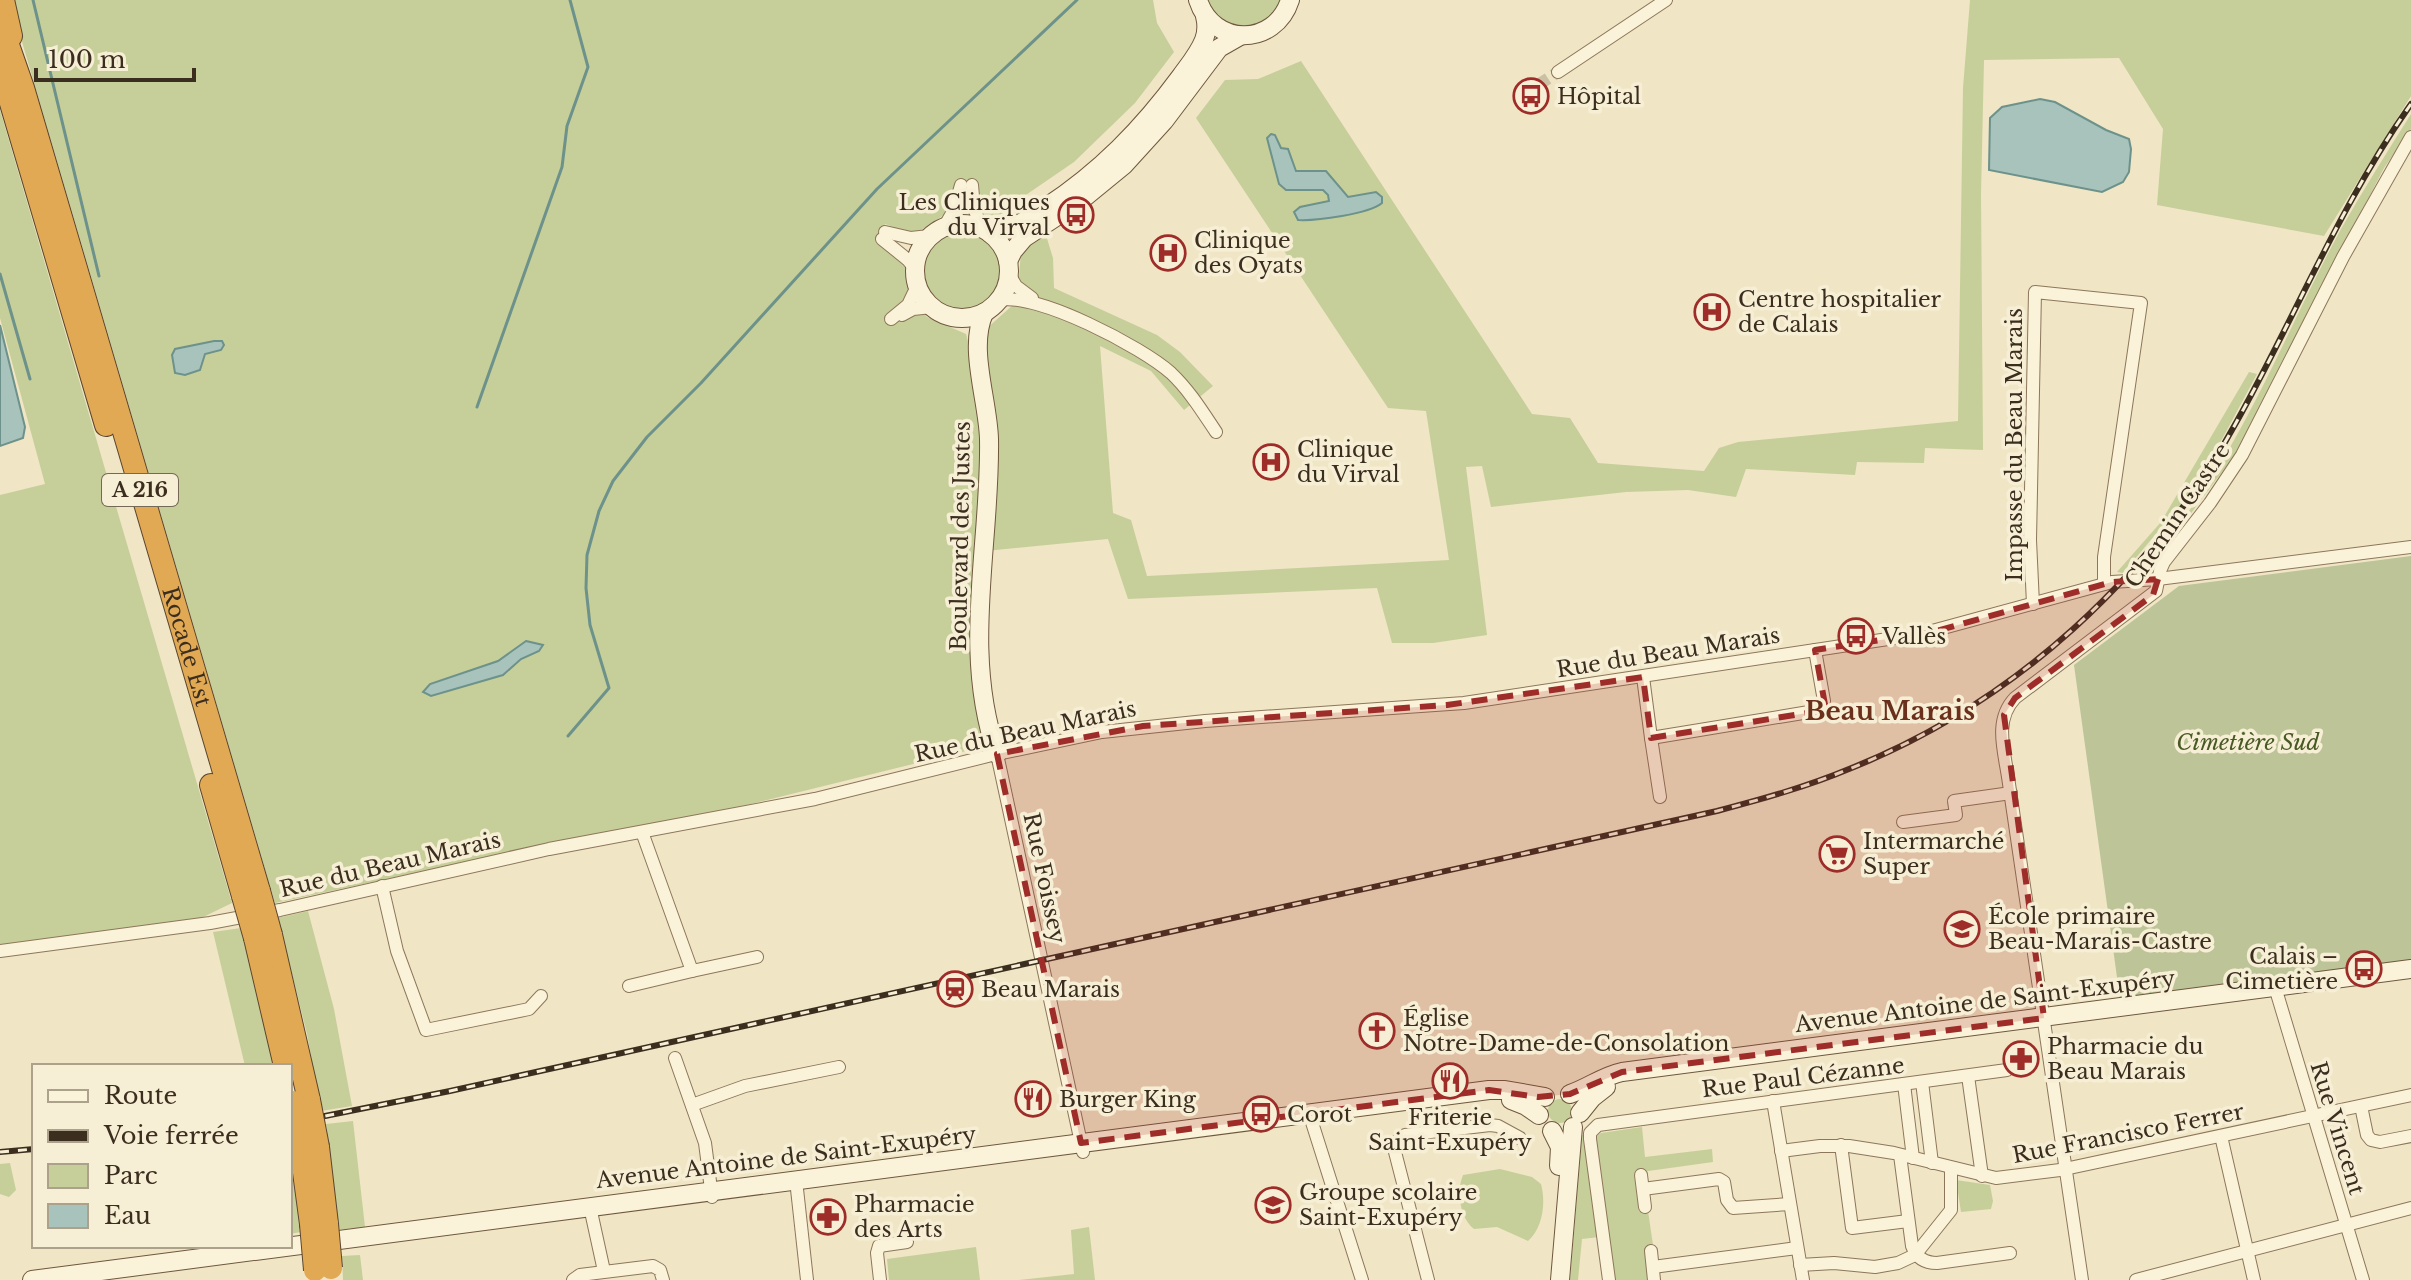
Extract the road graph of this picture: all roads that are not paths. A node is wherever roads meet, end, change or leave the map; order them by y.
1 (3, 0) edge
2 (1290, 0) edge
3 (1666, 0) edge
4 (1202, 8) edge
5 (0, 22) edge
6 (1240, 36) junction
7 (0, 66) edge
8 (1558, 72) tunnel mouth
9 (23, 88) junction
10 (2411, 137) edge
11 (986, 230) junction
12 (936, 232) junction
13 (1009, 268) junction
14 (916, 277) junction
15 (999, 300) junction
16 (932, 307) junction
17 (1052, 309) junction
18 (984, 313) junction
19 (950, 316) junction
20 (980, 365) junction
21 (1216, 432) dead end
22 (2411, 547) edge
23 (2158, 579) junction
24 (2104, 584) junction
25 (2033, 604) junction
26 (1815, 650) junction
27 (1643, 677) junction
28 (1651, 738) junction
29 (997, 754) junction
30 (2011, 793) junction
31 (1660, 797) dead end
32 (1903, 822) dead end
33 (642, 832) junction
34 (382, 886) junction
35 (251, 894) junction
36 (263, 936) junction
37 (0, 951) edge
38 (757, 957) dead end
39 (2411, 969) edge
40 (692, 971) junction
41 (2411, 977) edge
42 (629, 986) dead end
43 (2277, 991) junction
44 (541, 996) dead end
45 (2044, 1023) junction
46 (675, 1058) dead end
47 (285, 1064) edge
48 (290, 1064) edge
49 (839, 1067) dead end
50 (2007, 1070) dead end
51 (292, 1072) edge
52 (1968, 1076) junction
53 (1922, 1082) junction
54 (1904, 1084) junction
55 (1570, 1094) junction
56 (2411, 1095) edge
57 (297, 1096) edge
58 (1773, 1101) junction
59 (692, 1105) junction
60 (1542, 1106) junction
61 (2361, 1106) junction
62 (2313, 1116) junction
63 (1310, 1117) junction
64 (1577, 1120) junction
65 (1552, 1131) junction
66 (2221, 1136) junction
67 (2411, 1136) edge
68 (1520, 1138) dead end
69 (1841, 1145) junction
70 (1082, 1148) junction
71 (1781, 1151) junction
72 (1900, 1155) junction
73 (1913, 1158) junction
74 (1932, 1163) junction
75 (1951, 1168) junction
76 (2065, 1168) junction
77 (1982, 1176) junction
78 (797, 1185) junction
79 (712, 1196) junction
80 (1790, 1204) junction
81 (1645, 1207) dead end
82 (2411, 1208) edge
83 (591, 1212) junction
84 (1908, 1221) junction
85 (2347, 1226) junction
86 (907, 1242) dead end
87 (1797, 1248) junction
88 (1651, 1251) dead end
89 (2247, 1252) junction
90 (2010, 1253) dead end
91 (1915, 1255) junction
92 (1800, 1265) junction
93 (604, 1271) junction
94 (323, 1274) edge
95 (1653, 1274) edge
96 (663, 1277) edge
97 (32, 1280) edge
98 (100, 1280) edge
99 (573, 1280) edge
100 (807, 1280) edge
101 (880, 1280) edge
102 (1362, 1280) edge
103 (1428, 1280) edge
104 (1550, 1280) edge
105 (1560, 1280) edge
106 (1609, 1280) edge
107 (1803, 1280) edge
108 (2082, 1280) edge
109 (2136, 1280) edge
110 (2254, 1280) edge
111 (2363, 1280) edge

1 - 9 highway
2 - 6 main road
3 - 8 street
4 - 6 main road
4 - 11 main road
5 - 9 highway, Rocade Est / A 216
6 - 13 main road
7 - 35 highway, Rocade Est / A 216
9 - 35 highway, Rocade Est / A 216
10 - 23 street, Chemin Castre
11 - 12 main road
11 - 12 street
11 - 13 main road
12 - 14 main road
12 - 14 street
13 - 15 main road
13 - 17 street
14 - 16 main road
14 - 16 street
15 - 17 street
15 - 18 main road
16 - 19 main road
17 - 21 street
18 - 19 main road
18 - 20 main road, Boulevard des Justes
19 - 20 main road, Boulevard des Justes
20 - 29 main road, Boulevard des Justes
22 - 23 street, Rue du Beau Marais
23 - 24 street, Rue du Beau Marais
23 - 30 street, Chemin Castre
24 - 25 street, Rue du Beau Marais
24 - 25 street, Impasse du Beau Marais
25 - 26 street, Rue du Beau Marais
26 - 27 street, Rue du Beau Marais
26 - 28 street
27 - 28 street
27 - 29 street, Rue du Beau Marais
28 - 31 street
29 - 33 street, Rue du Beau Marais
29 - 70 street, Rue Foissey
30 - 32 street
30 - 45 street, Chemin Castre
33 - 34 street, Rue du Beau Marais
33 - 40 street
34 - 37 street, Rue du Beau Marais
34 - 44 street
35 - 36 highway, Rocade Est / A 216, bridge
36 - 47 highway, Rocade Est / A 216
36 - 48 highway, Rocade Est / A 216
38 - 40 street
39 - 43 main road, Avenue Antoine de Saint-Exupéry
40 - 42 street
41 - 43 main road, Avenue Antoine de Saint-Exupéry
43 - 45 main road, Avenue Antoine de Saint-Exupéry
43 - 62 street, Rue Vincent
45 - 55 main road, Avenue Antoine de Saint-Exupéry
45 - 64 main road, Avenue Antoine de Saint-Exupéry
45 - 76 street, Chemin Castre
46 - 59 street
49 - 59 street
50 - 52 street, Rue Paul Cézanne
51 - 57 highway, Rocade Est / A 216
52 - 53 street, Rue Paul Cézanne
52 - 77 street
53 - 54 street, Rue Paul Cézanne
53 - 74 street
54 - 58 street, Rue Paul Cézanne
54 - 73 street
55 - 60 main road
55 - 64 main road
56 - 61 street, Rue Francisco Ferrer
57 - 94 highway, Rocade Est / A 216, bridge
58 - 71 street
58 - 106 street, Rue Paul Cézanne
59 - 79 street
60 - 63 main road, Avenue Antoine de Saint-Exupéry
60 - 65 main road
61 - 62 street, Rue Francisco Ferrer
61 - 67 street
62 - 66 street, Rue Francisco Ferrer
62 - 85 street, Rue Vincent
63 - 70 main road, Avenue Antoine de Saint-Exupéry
63 - 102 street
64 - 65 main road
64 - 105 main road
65 - 104 main road
66 - 76 street, Rue Francisco Ferrer
66 - 89 street
68 - 103 street
69 - 71 street, Rue Francisco Ferrer
69 - 72 street, Rue Francisco Ferrer
69 - 84 street
70 - 78 main road, Avenue Antoine de Saint-Exupéry
71 - 80 street
72 - 73 street, Rue Francisco Ferrer
72 - 84 street
73 - 74 street, Rue Francisco Ferrer
74 - 75 street, Rue Francisco Ferrer
75 - 77 street, Rue Francisco Ferrer
75 - 91 street
76 - 77 street, Rue Francisco Ferrer
76 - 108 street, Chemin Castre
78 - 79 main road, Avenue Antoine de Saint-Exupéry
78 - 100 street
79 - 83 main road, Avenue Antoine de Saint-Exupéry
80 - 81 street
80 - 87 street
82 - 85 street
83 - 93 street
83 - 97 main road, Avenue Antoine de Saint-Exupéry
83 - 98 main road, Avenue Antoine de Saint-Exupéry
84 - 91 street
85 - 89 street
85 - 111 street, Rue Vincent
86 - 101 street
87 - 92 street
87 - 95 street
88 - 95 street
89 - 109 street
89 - 110 street
90 - 91 street
91 - 92 street
92 - 107 street
93 - 96 street
93 - 99 street

